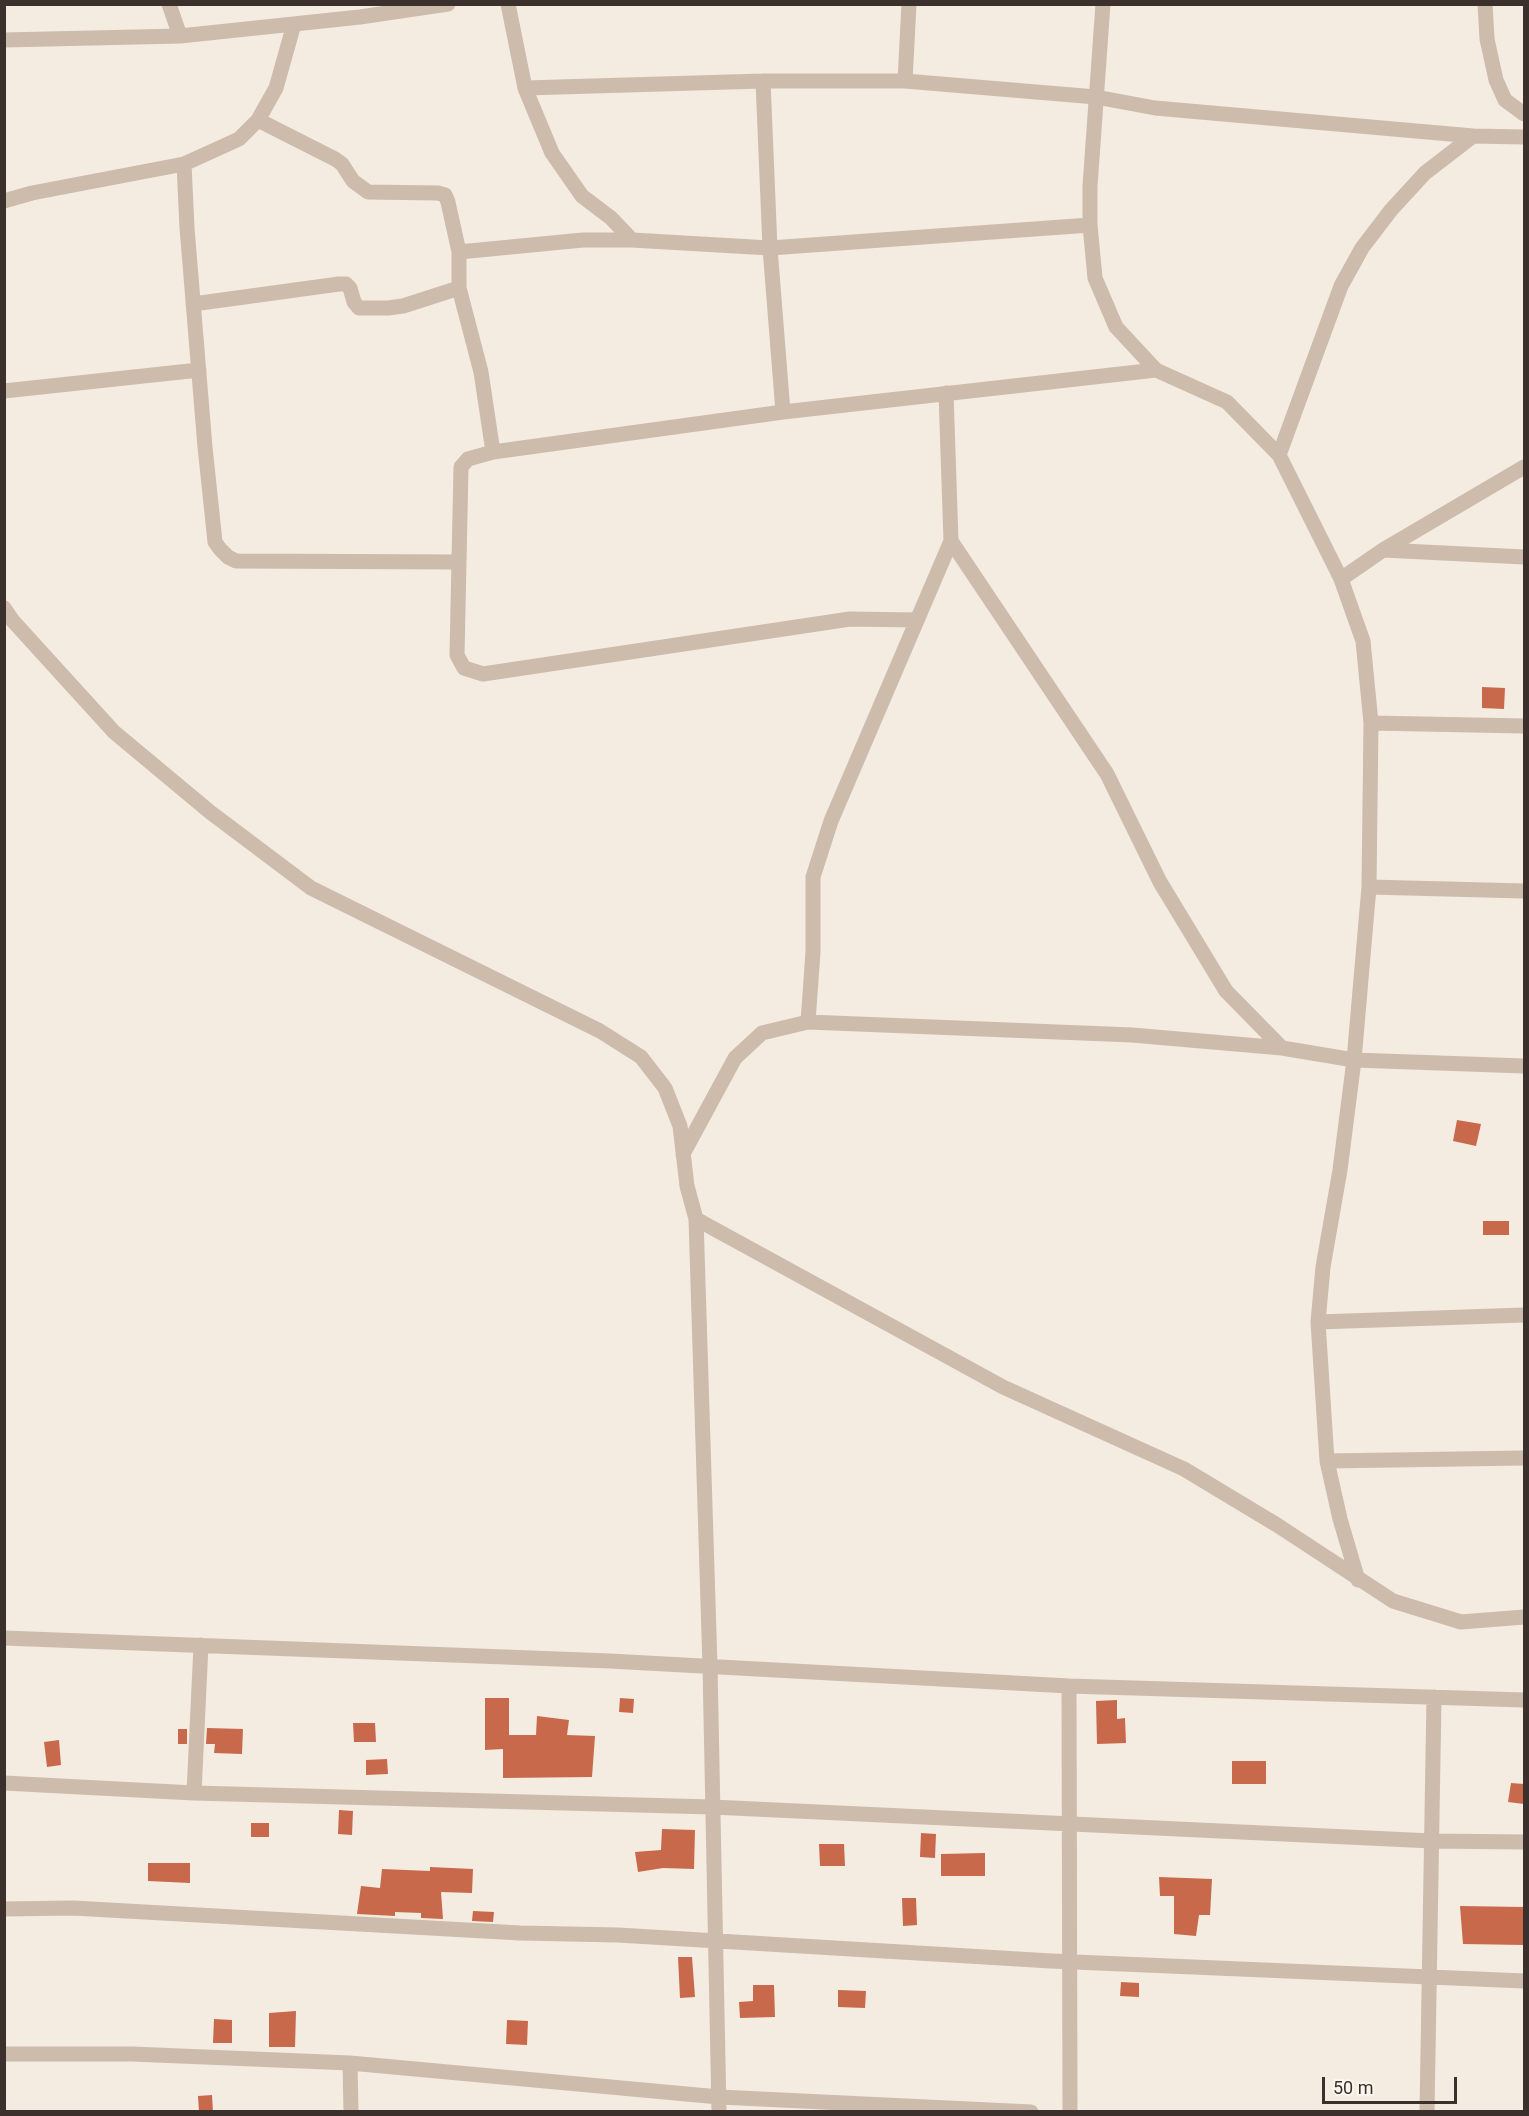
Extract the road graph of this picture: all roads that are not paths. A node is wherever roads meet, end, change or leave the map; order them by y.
1 (169, 4) edge
2 (448, 4) edge
3 (508, 4) edge
4 (909, 4) edge
5 (1103, 4) edge
6 (1485, 4) edge
7 (359, 11) edge
8 (294, 24) junction
9 (180, 36) junction
10 (4, 40) edge
11 (763, 81) junction
12 (905, 81) junction
13 (525, 88) junction
14 (1096, 97) junction
15 (1524, 114) edge
16 (258, 120) junction
17 (1473, 136) junction
18 (1524, 137) edge
19 (184, 164) junction
20 (4, 201) edge
21 (1090, 225) junction
22 (632, 240) junction
23 (770, 248) junction
24 (459, 252) junction
25 (459, 288) junction
26 (193, 304) junction
27 (199, 370) junction
28 (1156, 370) junction
29 (4, 391) edge
30 (946, 393) junction
31 (783, 412) junction
32 (493, 452) junction
33 (1279, 455) junction
34 (1524, 467) edge
35 (951, 541) junction
36 (1383, 550) junction
37 (1524, 557) edge
38 (459, 562) junction
39 (1341, 579) junction
40 (4, 608) edge
41 (917, 620) junction
42 (1371, 723) junction
43 (1524, 726) edge
44 (1369, 887) junction
45 (1524, 891) edge
46 (808, 1022) junction
47 (1282, 1048) junction
48 (1354, 1060) junction
49 (1524, 1065) edge
50 (683, 1154) junction
51 (696, 1219) junction
52 (1524, 1315) edge
53 (1318, 1322) junction
54 (1524, 1458) edge
55 (1327, 1461) junction
56 (1359, 1580) junction
57 (1524, 1617) edge
58 (4, 1638) edge
59 (201, 1645) junction
60 (710, 1666) junction
61 (1069, 1686) junction
62 (1434, 1697) junction
63 (1524, 1700) edge
64 (4, 1783) edge
65 (194, 1793) junction
66 (712, 1807) junction
67 (1069, 1824) junction
68 (1432, 1841) junction
69 (1524, 1842) edge
70 (4, 1909) edge
71 (717, 1941) junction
72 (1070, 1962) junction
73 (1430, 1977) junction
74 (1524, 1981) edge
75 (4, 2054) edge
76 (350, 2063) junction
77 (719, 2104) edge
78 (351, 2112) edge
79 (1031, 2112) edge
80 (1070, 2112) edge
81 (1427, 2112) edge

1 - 9 street
2 - 7 street
3 - 13 street
4 - 12 street
5 - 14 street
6 - 15 street
7 - 8 street
8 - 9 street
8 - 16 street
9 - 10 street
11 - 12 street
11 - 13 street
11 - 23 street
12 - 14 street
13 - 22 street
14 - 17 street
14 - 21 street
16 - 19 street
16 - 24 street
17 - 18 street
17 - 33 street
19 - 20 street
19 - 26 street
21 - 23 street
21 - 28 street
22 - 23 street
22 - 24 street
23 - 31 street
24 - 25 street
25 - 26 street
25 - 32 street
26 - 27 street
27 - 29 street
27 - 38 street
28 - 30 street
28 - 33 street
30 - 31 street
30 - 35 street
31 - 32 street
32 - 38 street
33 - 39 street
34 - 36 street
35 - 41 street
35 - 47 street
36 - 37 street
36 - 39 street
38 - 41 street
39 - 42 street
40 - 50 street
41 - 46 street
42 - 43 street
42 - 44 street
44 - 45 street
44 - 48 street
46 - 47 street
46 - 50 street
47 - 48 street
48 - 49 street
48 - 53 street
50 - 51 street
51 - 56 street
51 - 60 street
52 - 53 street
53 - 55 street
54 - 55 street
55 - 56 street
56 - 57 street
58 - 59 street
59 - 60 street
59 - 65 street
60 - 61 street
60 - 66 street
61 - 62 street
61 - 67 street
62 - 63 street
62 - 68 street
64 - 65 street
65 - 66 street
66 - 67 street
66 - 71 street
67 - 68 street
67 - 72 street
68 - 69 street
68 - 73 street
70 - 71 street
71 - 72 street
71 - 77 street
72 - 73 street
72 - 80 street
73 - 74 street
73 - 81 street
75 - 76 street
76 - 77 street
76 - 78 street
77 - 79 street

